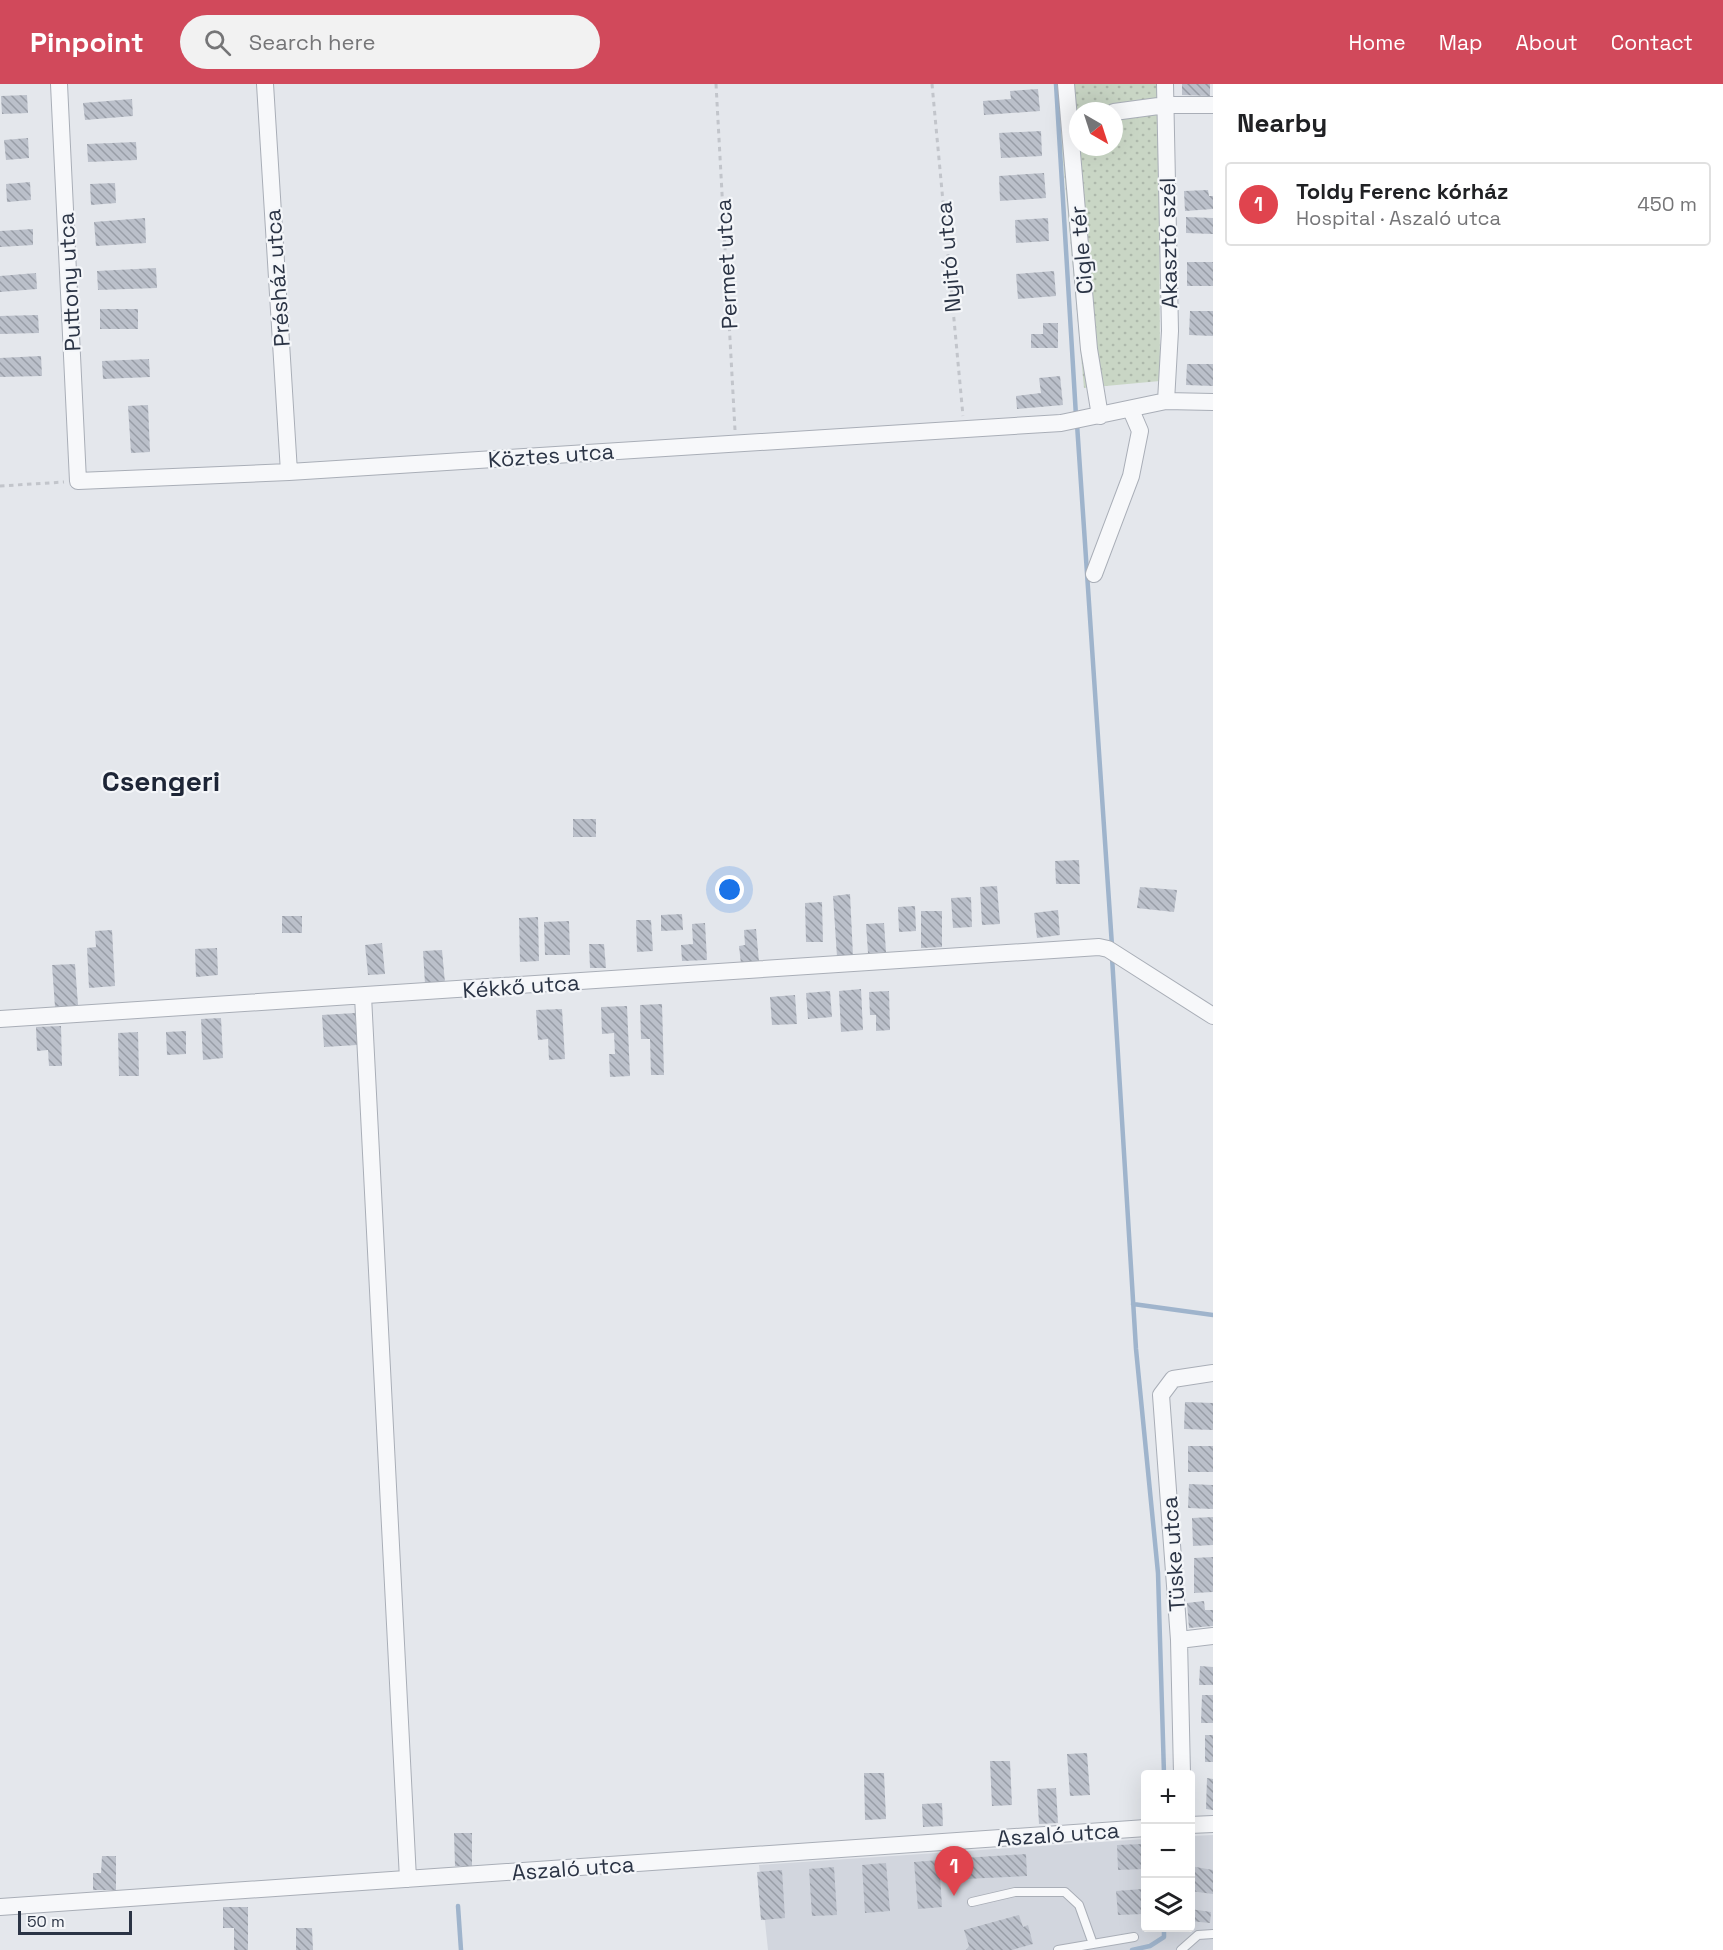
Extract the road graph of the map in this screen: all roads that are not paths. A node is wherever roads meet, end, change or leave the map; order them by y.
1 (59, 84) edge
2 (266, 84) edge
3 (1066, 84) edge
4 (1165, 84) edge
5 (1070, 102) edge
6 (1166, 105) junction
7 (1213, 105) edge
8 (1123, 111) edge
9 (1076, 156) edge
10 (1166, 401) junction
11 (1213, 402) edge
12 (1131, 410) junction
13 (1100, 416) junction
14 (290, 472) junction
15 (78, 481) joint
16 (1094, 574) dead end
17 (363, 996) junction
18 (1213, 1016) edge
19 (0, 1019) edge
20 (1213, 1373) edge
21 (1213, 1636) edge
22 (1179, 1640) junction
23 (1182, 1770) edge
24 (1213, 1824) edge
25 (1195, 1825) edge
26 (1141, 1828) edge
27 (408, 1879) junction
28 (972, 1902) dead end
29 (0, 1907) edge
30 (1213, 1934) edge
31 (1134, 1937) dead end
32 (1093, 1944) junction
33 (1071, 1949) edge
34 (1058, 1950) edge
35 (1181, 1950) edge

1 - 15 street, Puttony utca
2 - 14 street, Présház utca
3 - 5 street, Cigle tér
4 - 6 street, Akasztó szél
6 - 7 street
6 - 8 street
6 - 10 street, Akasztó szél
9 - 13 street, Cigle tér
10 - 11 street, Köztes utca
10 - 12 street, Köztes utca
12 - 13 street, Köztes utca
12 - 16 street
13 - 14 street, Köztes utca
14 - 15 street, Köztes utca
17 - 18 street, Kékkő utca
17 - 19 street, Kékkő utca
17 - 27 street
20 - 22 street, Tüske utca
21 - 22 street
22 - 23 street, Tüske utca
24 - 25 street
26 - 27 street, Aszaló utca
27 - 29 street, Aszaló utca
28 - 32 lane
30 - 35 lane
31 - 32 lane
32 - 33 lane
33 - 34 lane

